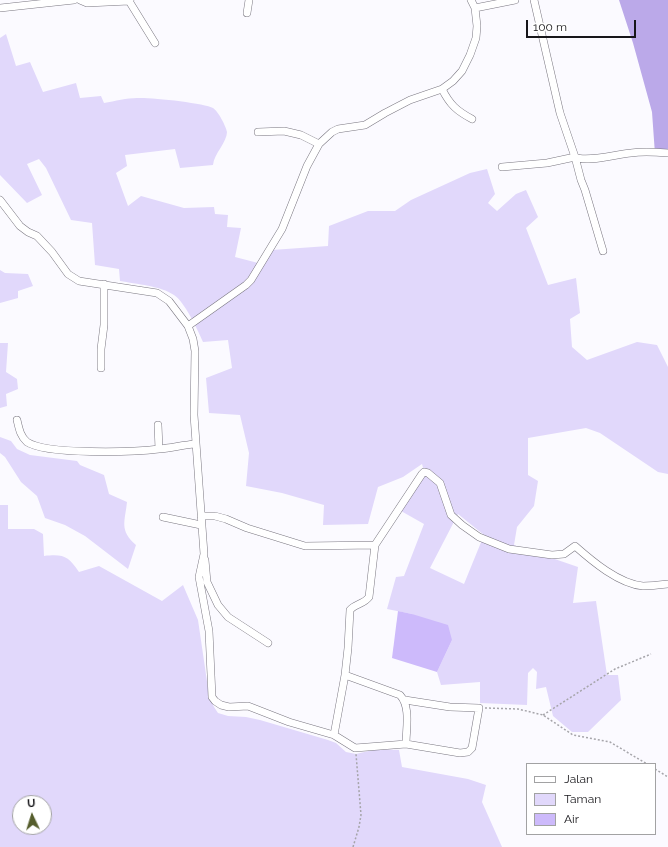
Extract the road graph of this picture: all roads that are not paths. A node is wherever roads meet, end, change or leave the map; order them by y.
1 (74, 0) edge
2 (80, 0) edge
3 (249, 0) edge
4 (471, 0) edge
5 (515, 0) edge
6 (534, 0) edge
7 (130, 1) edge
8 (0, 8) edge
9 (475, 8) junction
10 (248, 13) dead end
11 (155, 43) dead end
12 (442, 89) junction
13 (472, 119) dead end
14 (258, 132) dead end
15 (319, 144) junction
16 (668, 153) edge
17 (575, 157) junction
18 (502, 167) dead end
19 (0, 200) edge
20 (602, 251) dead end
21 (104, 284) junction
22 (188, 326) junction
23 (101, 368) dead end
24 (17, 420) dead end
25 (158, 425) dead end
26 (195, 444) junction
27 (159, 449) junction
28 (201, 516) junction
29 (163, 518) dead end
30 (201, 525) junction
31 (375, 545) junction
32 (204, 554) junction
33 (668, 584) edge
34 (268, 643) dead end
35 (345, 676) junction
36 (404, 700) junction
37 (334, 735) junction
38 (406, 744) junction

1 - 8 street
2 - 7 street
3 - 10 street
4 - 9 street
5 - 9 street
6 - 17 street
7 - 11 street
9 - 12 street
12 - 13 street
12 - 15 street
14 - 15 street
15 - 22 street
16 - 17 street
17 - 18 street
17 - 20 street
19 - 21 street
21 - 22 street
21 - 23 street
22 - 26 street
24 - 27 street
25 - 27 street
26 - 27 street
26 - 28 street
28 - 30 street
28 - 31 street
29 - 30 street
30 - 32 street
31 - 33 street
31 - 35 street
32 - 34 street
32 - 37 street
35 - 36 street
35 - 37 street
36 - 38 street
36 - 38 street
37 - 38 street

